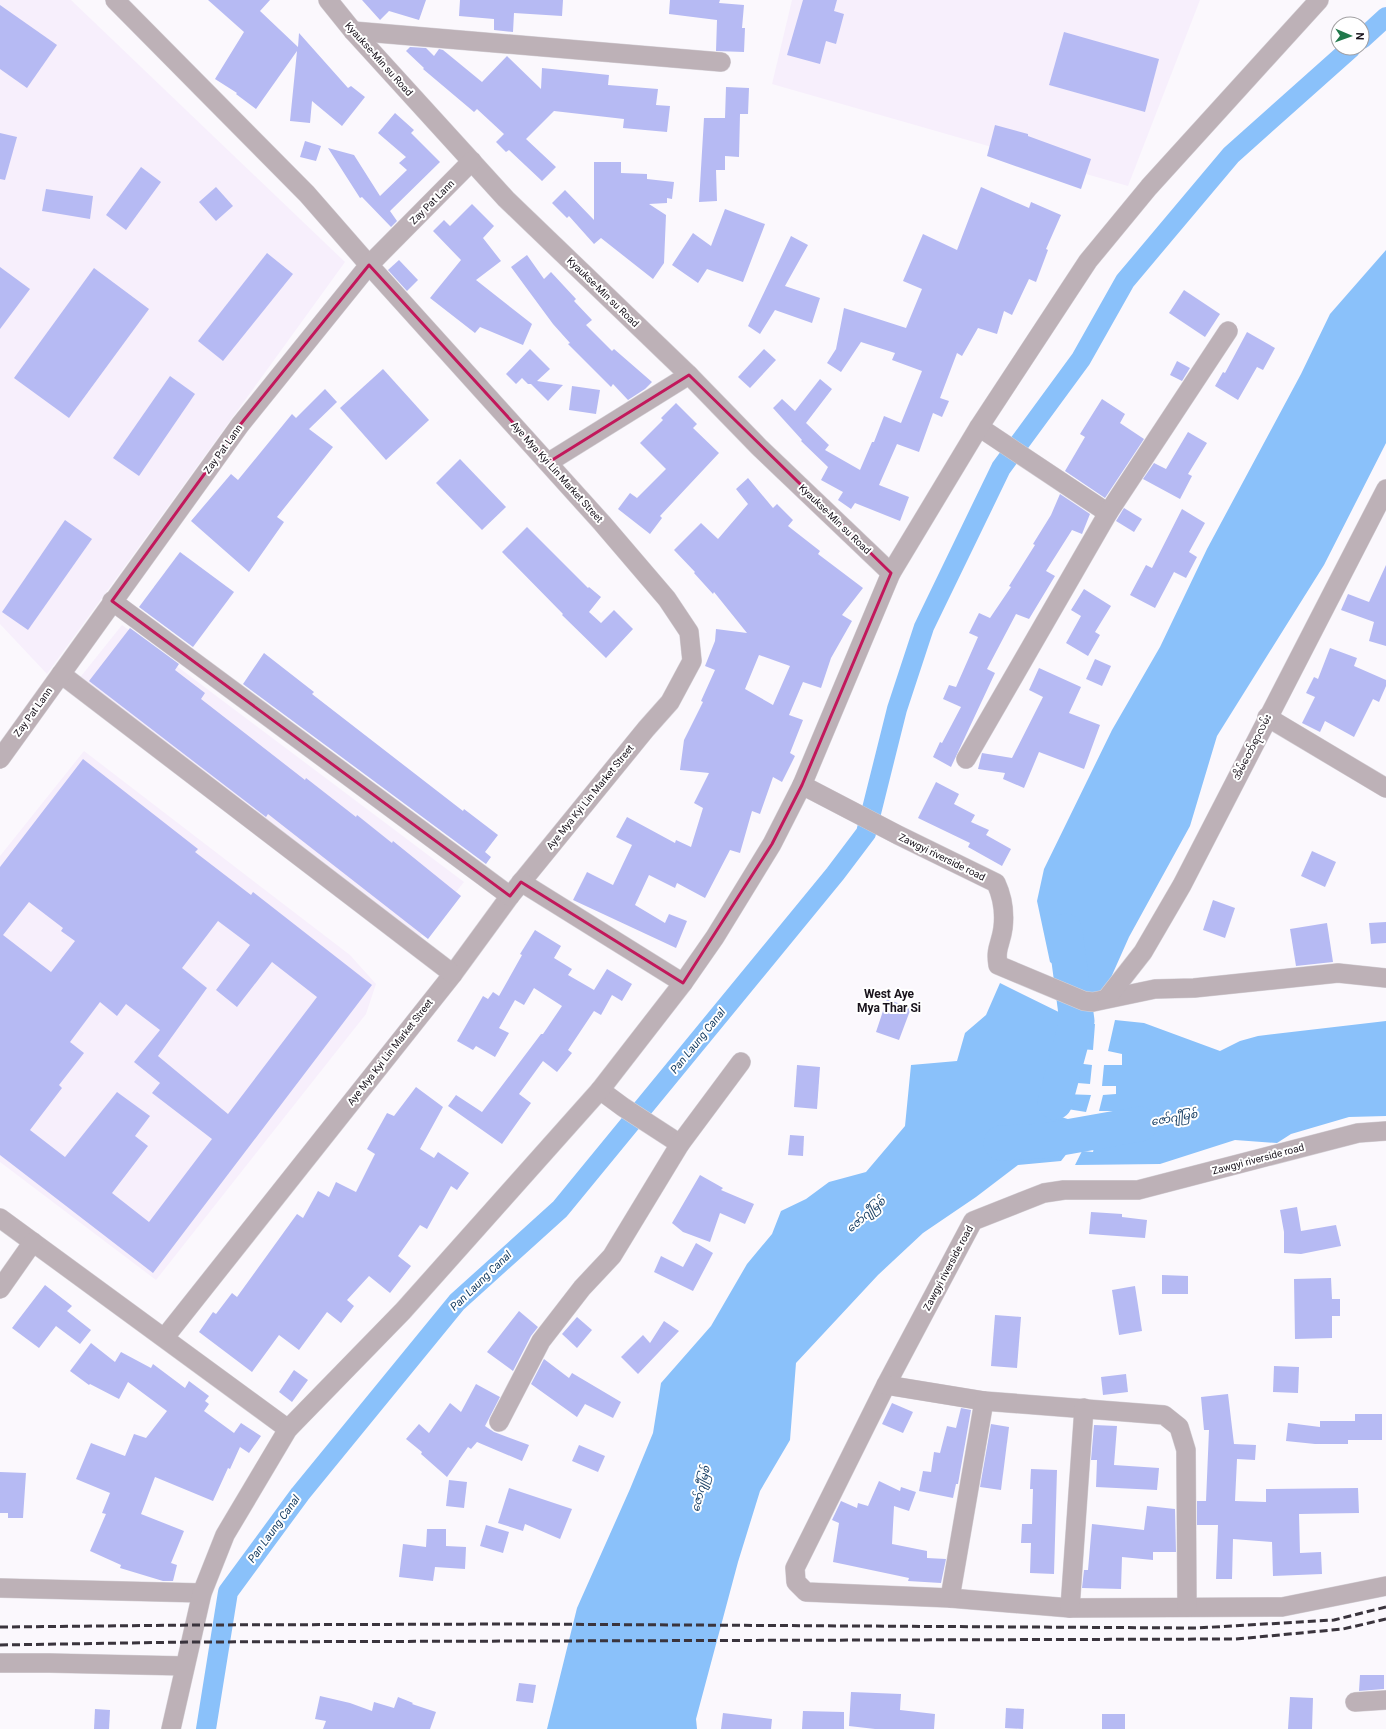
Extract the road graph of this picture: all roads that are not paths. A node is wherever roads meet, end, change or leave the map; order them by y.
1 (115, 0) edge
2 (328, 0) edge
3 (1319, 0) edge
4 (353, 31) junction
5 (721, 62) dead end
6 (472, 161) junction
7 (369, 265) junction
8 (1228, 331) dead end
9 (689, 375) junction
10 (979, 427) junction
11 (549, 462) junction
12 (1386, 489) edge
13 (1108, 513) junction
14 (891, 573) junction
15 (112, 601) junction
16 (61, 674) junction
17 (1267, 717) junction
18 (1, 756) edge
19 (966, 759) dead end
20 (802, 785) junction
21 (1386, 788) edge
22 (516, 889) junction
23 (453, 974) junction
24 (1386, 978) edge
25 (682, 983) junction
26 (1107, 998) junction
27 (741, 1062) dead end
28 (600, 1090) junction
29 (1386, 1131) edge
30 (680, 1144) junction
31 (0, 1218) edge
32 (33, 1242) junction
33 (0, 1289) edge
34 (165, 1337) junction
35 (886, 1385) junction
36 (984, 1401) junction
37 (1084, 1408) junction
38 (499, 1422) dead end
39 (288, 1428) junction
40 (1386, 1586) edge
41 (0, 1588) edge
42 (202, 1593) junction
43 (950, 1598) junction
44 (1070, 1608) junction
45 (1188, 1608) junction
46 (0, 1663) edge
47 (185, 1666) junction
48 (1386, 1700) edge
49 (1354, 1702) dead end
50 (171, 1729) edge

1 - 7 street, Aye Mya Kyi Lin Market Street
2 - 4 street, Kyaukse-Min su Road
3 - 10 street
4 - 5 street
4 - 6 street, Kyaukse-Min su Road
6 - 7 street, Zay Pat Lann
6 - 9 street, Kyaukse-Min su Road
7 - 11 street, Aye Mya Kyi Lin Market Street
7 - 15 street, Zay Pat Lann
8 - 13 street
9 - 11 street
9 - 14 street, Kyaukse-Min su Road
10 - 13 street
10 - 14 street
11 - 22 street, Aye Mya Kyi Lin Market Street
12 - 17 street, အိမ်တော်ရာလမ်း
13 - 19 street
14 - 20 street
15 - 16 street, Zay Pat Lann
15 - 22 street
16 - 18 street, Zay Pat Lann
16 - 23 street
17 - 21 street
17 - 26 street, အိမ်တော်ရာလမ်း
20 - 25 street
20 - 26 street, Zawgyi riverside road
22 - 23 street, Aye Mya Kyi Lin Market Street
22 - 25 street
23 - 34 street, Aye Mya Kyi Lin Market Street
24 - 26 street, Zawgyi riverside road
25 - 28 street
27 - 30 street
28 - 30 street
28 - 39 street
29 - 35 street, Zawgyi riverside road
30 - 38 street
31 - 32 street
32 - 33 street
32 - 34 street
34 - 39 street
35 - 36 street
35 - 43 street, Zawgyi riverside road
36 - 37 street
36 - 43 street
37 - 44 street
37 - 45 street
39 - 42 street
40 - 45 street
41 - 42 street
42 - 47 street
43 - 44 street
44 - 45 street
46 - 47 street
47 - 50 street
48 - 49 street

